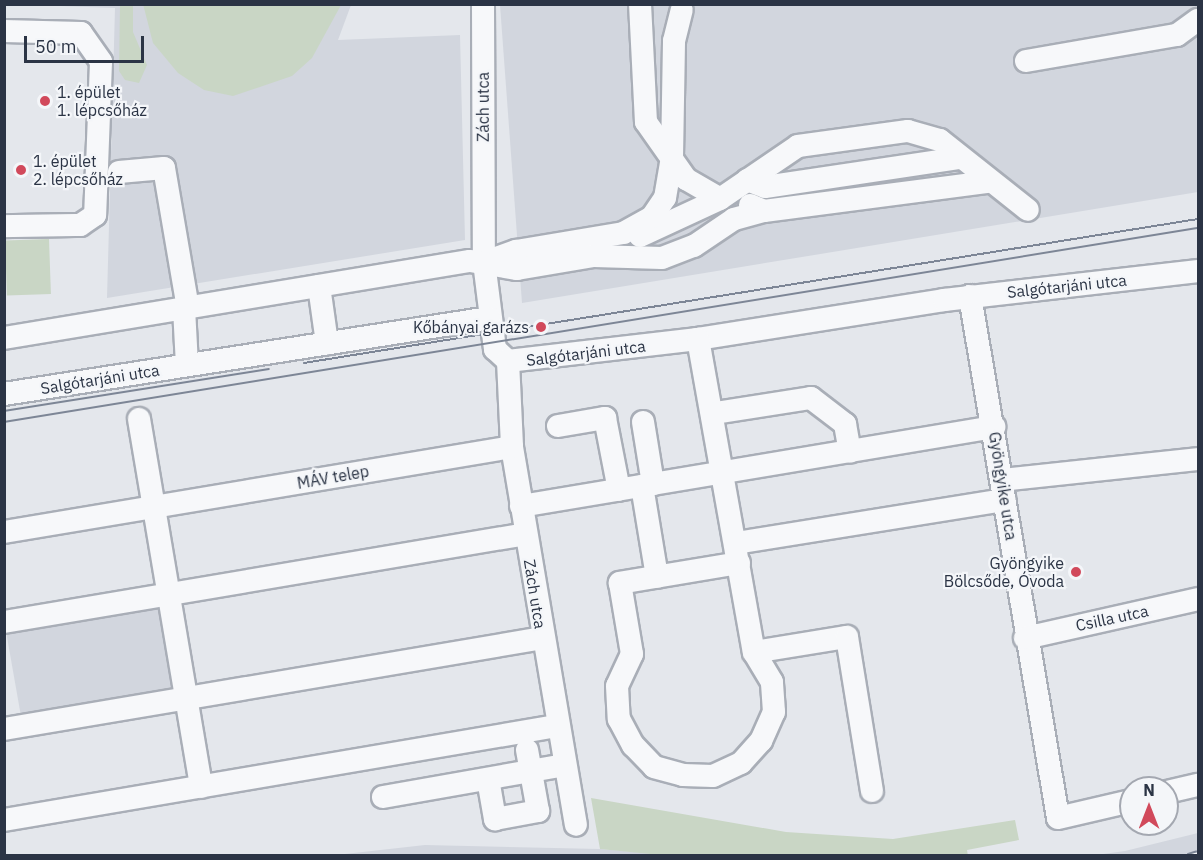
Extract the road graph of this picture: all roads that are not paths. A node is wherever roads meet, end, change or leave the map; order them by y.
1 (483, 4) edge
2 (640, 4) edge
3 (682, 10) dead end
4 (1198, 20) edge
5 (5, 31) edge
6 (4, 48) edge
7 (1026, 61) dead end
8 (672, 157) junction
9 (967, 168) junction
10 (119, 172) dead end
11 (738, 186) junction
12 (1028, 210) dead end
13 (764, 211) junction
14 (5, 224) edge
15 (594, 256) junction
16 (484, 262) junction
17 (1198, 271) edge
18 (319, 286) junction
19 (970, 296) junction
20 (186, 308) junction
21 (489, 318) junction
22 (4, 338) edge
23 (698, 339) junction
24 (327, 343) junction
25 (508, 361) junction
26 (187, 365) junction
27 (4, 394) edge
28 (715, 413) junction
29 (139, 419) dead end
30 (643, 422) dead end
31 (558, 426) dead end
32 (993, 428) junction
33 (512, 447) junction
34 (850, 452) junction
35 (1198, 459) edge
36 (724, 473) junction
37 (648, 485) junction
38 (619, 490) junction
39 (1004, 490) junction
40 (521, 506) junction
41 (154, 507) junction
42 (4, 532) edge
43 (526, 534) junction
44 (737, 553) junction
45 (657, 577) junction
46 (169, 594) junction
47 (1198, 599) edge
48 (4, 622) edge
49 (543, 638) junction
50 (1025, 638) junction
51 (754, 652) junction
52 (186, 698) junction
53 (557, 726) junction
54 (4, 729) edge
55 (529, 761) junction
56 (564, 765) junction
57 (488, 779) junction
58 (1198, 785) edge
59 (201, 787) junction
60 (1179, 789) edge
61 (872, 791) dead end
62 (383, 797) dead end
63 (1119, 804) edge
64 (4, 820) edge
65 (576, 825) dead end

1 - 16 street, Zách utca
2 - 8 street
3 - 8 street
4 - 7 street
5 - 6 street
5 - 14 street
8 - 11 street
8 - 16 street
9 - 11 street
9 - 11 street
9 - 12 street
9 - 13 street
10 - 20 street
11 - 13 street
11 - 15 street
13 - 15 street
15 - 16 street
16 - 18 street
16 - 21 street, Zách utca
17 - 19 street, Salgótarjáni utca
18 - 20 street
18 - 24 street
19 - 23 street, Salgótarjáni utca
19 - 32 street, Gyöngyike utca
20 - 22 street
20 - 26 street
21 - 24 street, Salgótarjáni utca
21 - 25 street, Salgótarjáni utca
23 - 25 street, Salgótarjáni utca
23 - 28 street
24 - 26 street, Salgótarjáni utca
25 - 33 street, Zách utca
26 - 27 street, Salgótarjáni utca
28 - 34 street
28 - 36 street
29 - 41 street
30 - 37 street
31 - 38 street
32 - 34 street
32 - 39 street, Gyöngyike utca
33 - 40 street, Zách utca
33 - 41 street, MÁV telep
34 - 36 street
35 - 39 street
36 - 37 street
36 - 44 street
37 - 38 street
37 - 45 street
38 - 40 street
39 - 44 street
39 - 50 street, Gyöngyike utca
40 - 43 street, Zách utca
41 - 42 street, MÁV telep
41 - 46 street
43 - 46 street
43 - 49 street, Zách utca
44 - 45 street
44 - 51 street
45 - 51 street
46 - 48 street
46 - 52 street
47 - 50 street, Csilla utca
49 - 52 street
49 - 53 street, Zách utca
50 - 63 street, Gyöngyike utca
51 - 61 street
52 - 54 street
52 - 59 street
53 - 56 street, Zách utca
53 - 59 street
55 - 56 street
55 - 57 street
55 - 57 street
56 - 65 street, Zách utca
57 - 62 street
58 - 60 street
59 - 64 street

